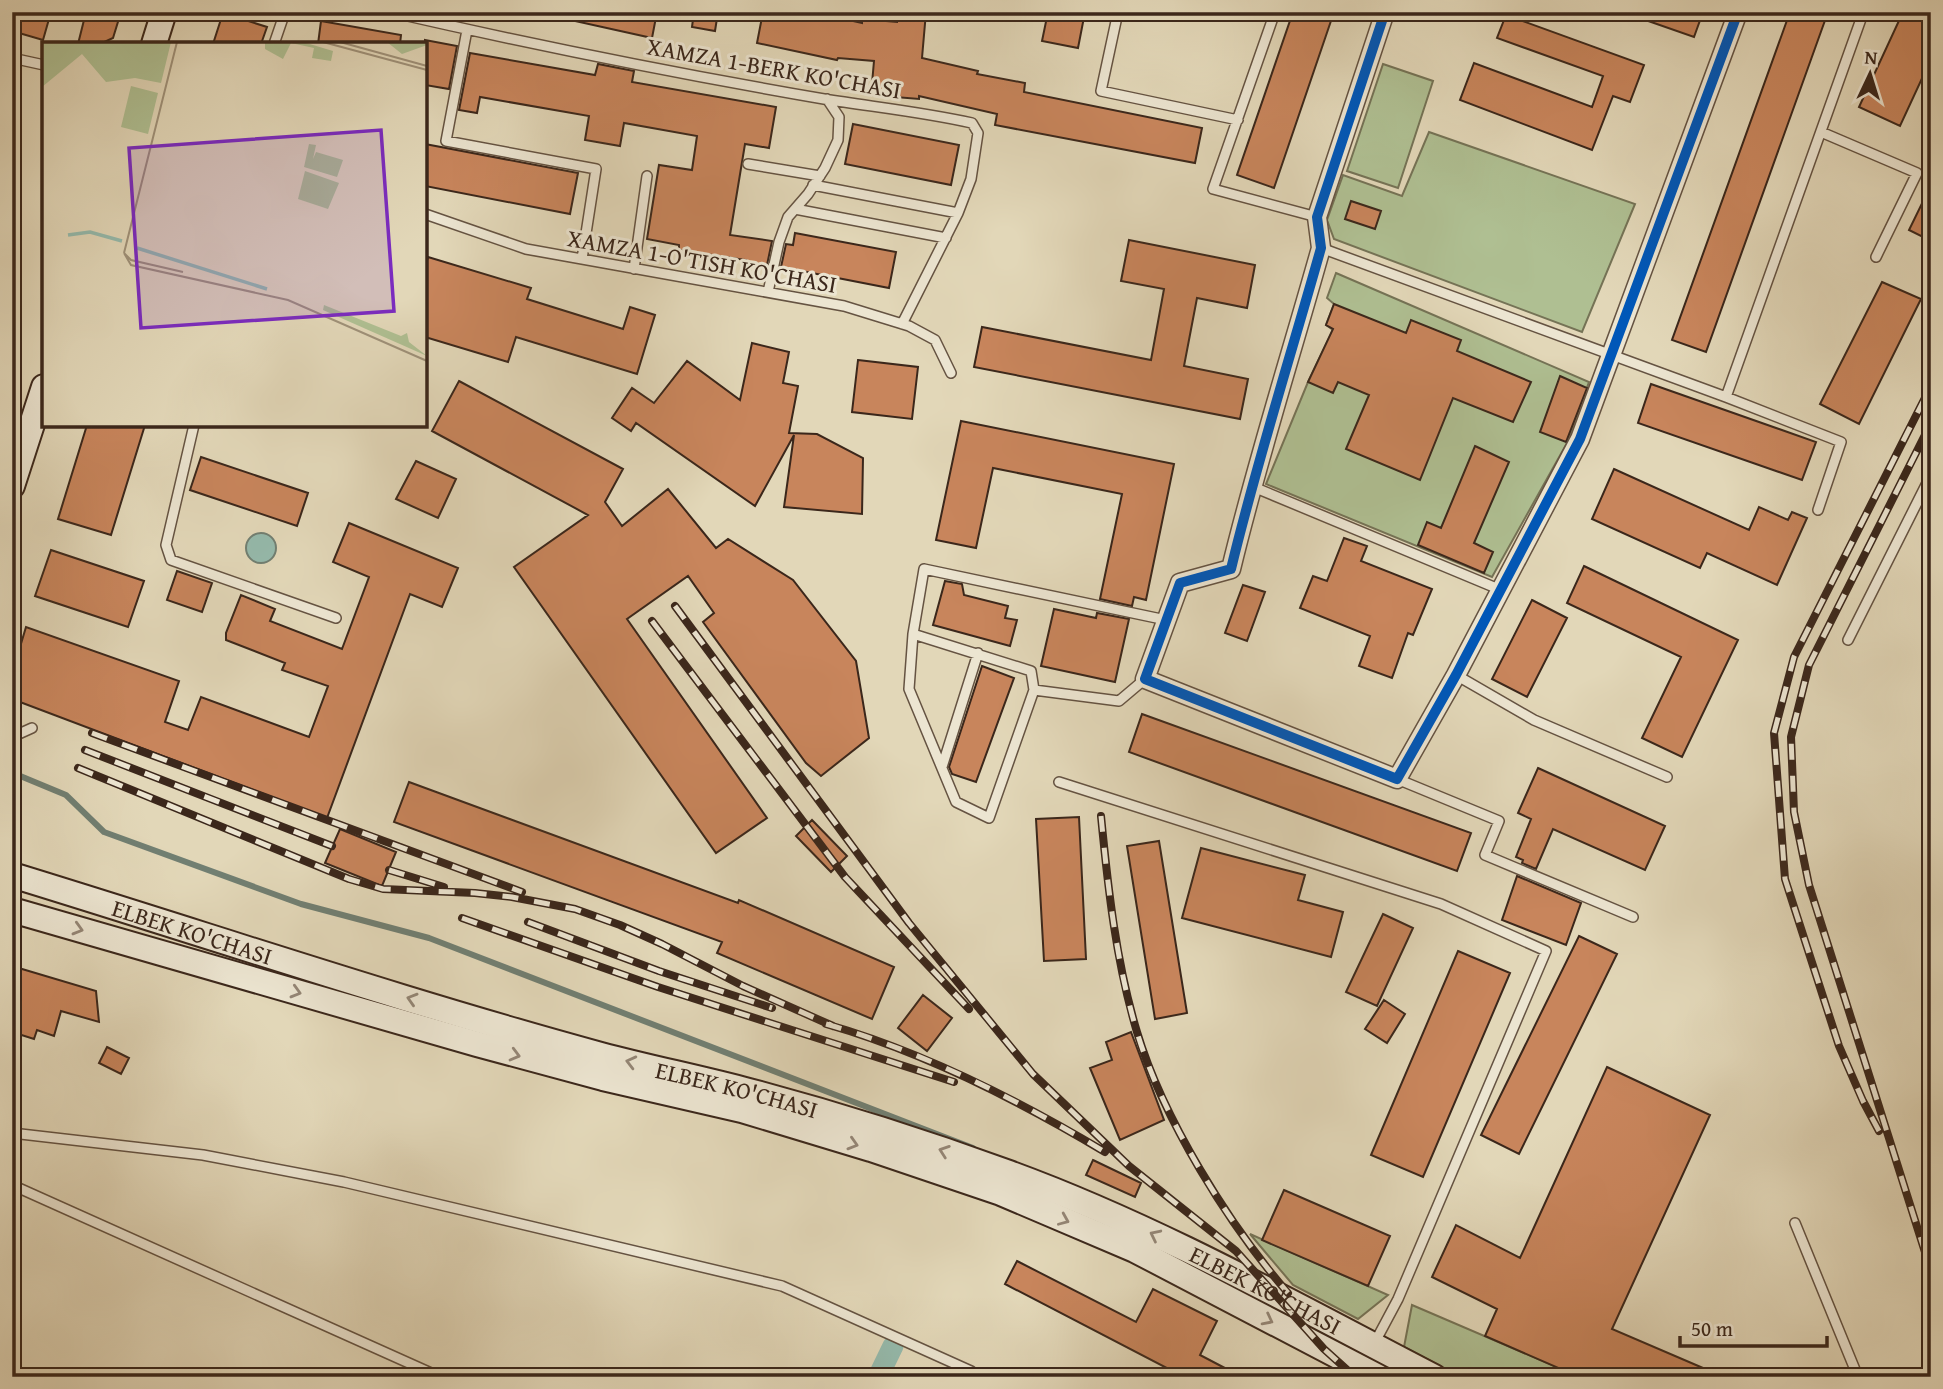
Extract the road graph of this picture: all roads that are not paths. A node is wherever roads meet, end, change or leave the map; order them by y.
1 (164, 12) edge
2 (285, 12) edge
3 (390, 12) edge
4 (1118, 12) edge
5 (1275, 12) edge
6 (1384, 12) edge
7 (1738, 12) edge
8 (1856, 12) edge
9 (467, 30) junction
10 (155, 42) edge
11 (275, 42) edge
12 (12, 58) edge
13 (42, 65) edge
14 (827, 99) junction
15 (1238, 120) junction
16 (1821, 132) junction
17 (748, 164) dead end
18 (647, 176) dead end
19 (820, 176) junction
20 (813, 186) junction
21 (795, 209) junction
22 (958, 213) junction
23 (427, 215) edge
24 (1317, 217) junction
25 (946, 237) junction
26 (1321, 248) junction
27 (1876, 257) dead end
28 (582, 259) junction
29 (634, 269) junction
30 (768, 292) junction
31 (902, 324) junction
32 (1613, 355) junction
33 (951, 373) dead end
34 (42, 393) edge
35 (1726, 397) junction
36 (194, 427) edge
37 (1931, 475) edge
38 (12, 486) edge
39 (1251, 486) junction
40 (1818, 510) dead end
41 (1502, 590) junction
42 (336, 618) dead end
43 (1166, 620) junction
44 (913, 634) junction
45 (1848, 640) dead end
46 (978, 653) junction
47 (1456, 676) junction
48 (1145, 679) junction
49 (1034, 690) junction
50 (32, 728) dead end
51 (12, 737) edge
52 (942, 767) junction
53 (1667, 777) dead end
54 (1397, 779) junction
55 (1059, 782) dead end
56 (12, 875) edge
57 (12, 910) edge
58 (1633, 917) dead end
59 (12, 1133) edge
60 (12, 1185) edge
61 (1795, 1223) dead end
62 (1373, 1345) junction
63 (440, 1377) edge
64 (977, 1377) edge
65 (1378, 1377) edge
66 (1434, 1377) edge
67 (1858, 1377) edge

1 - 10 main road
2 - 11 lane
3 - 9 lane, XAMZA 1-BERK KO'CHASI
4 - 15 lane
5 - 15 lane
6 - 24 street
7 - 32 street
8 - 16 lane
9 - 14 lane, XAMZA 1-BERK KO'CHASI
9 - 28 lane
12 - 13 lane
14 - 19 lane
14 - 22 lane, XAMZA 1-BERK KO'CHASI
15 - 24 lane
16 - 27 lane
16 - 35 lane
17 - 19 lane
18 - 29 lane
19 - 20 lane
20 - 21 lane
20 - 22 lane
21 - 25 lane
21 - 30 lane
22 - 25 lane, XAMZA 1-BERK KO'CHASI
23 - 28 lane, XAMZA 1-O'TISH KO'CHASI
24 - 26 street
25 - 31 lane, XAMZA 1-BERK KO'CHASI
26 - 32 lane
26 - 39 street
28 - 29 lane, XAMZA 1-O'TISH KO'CHASI
29 - 30 lane, XAMZA 1-O'TISH KO'CHASI
30 - 31 lane, XAMZA 1-O'TISH KO'CHASI
31 - 33 lane, XAMZA 1-O'TISH KO'CHASI
32 - 35 lane
32 - 41 street
34 - 38 main road
35 - 40 lane
36 - 42 lane
37 - 45 lane
39 - 41 lane
39 - 43 street
41 - 47 street
43 - 44 lane
43 - 48 street
44 - 46 lane
44 - 52 lane
46 - 49 lane
46 - 52 lane
47 - 53 lane
47 - 54 street
48 - 49 lane
48 - 54 street
49 - 52 lane
50 - 51 lane
54 - 58 lane
55 - 62 lane
62 -> 56 main road, ELBEK KO'CHASI
57 -> 65 main road, ELBEK KO'CHASI
59 - 64 lane
60 - 63 lane
61 - 67 lane
62 - 66 main road, ELBEK KO'CHASI

